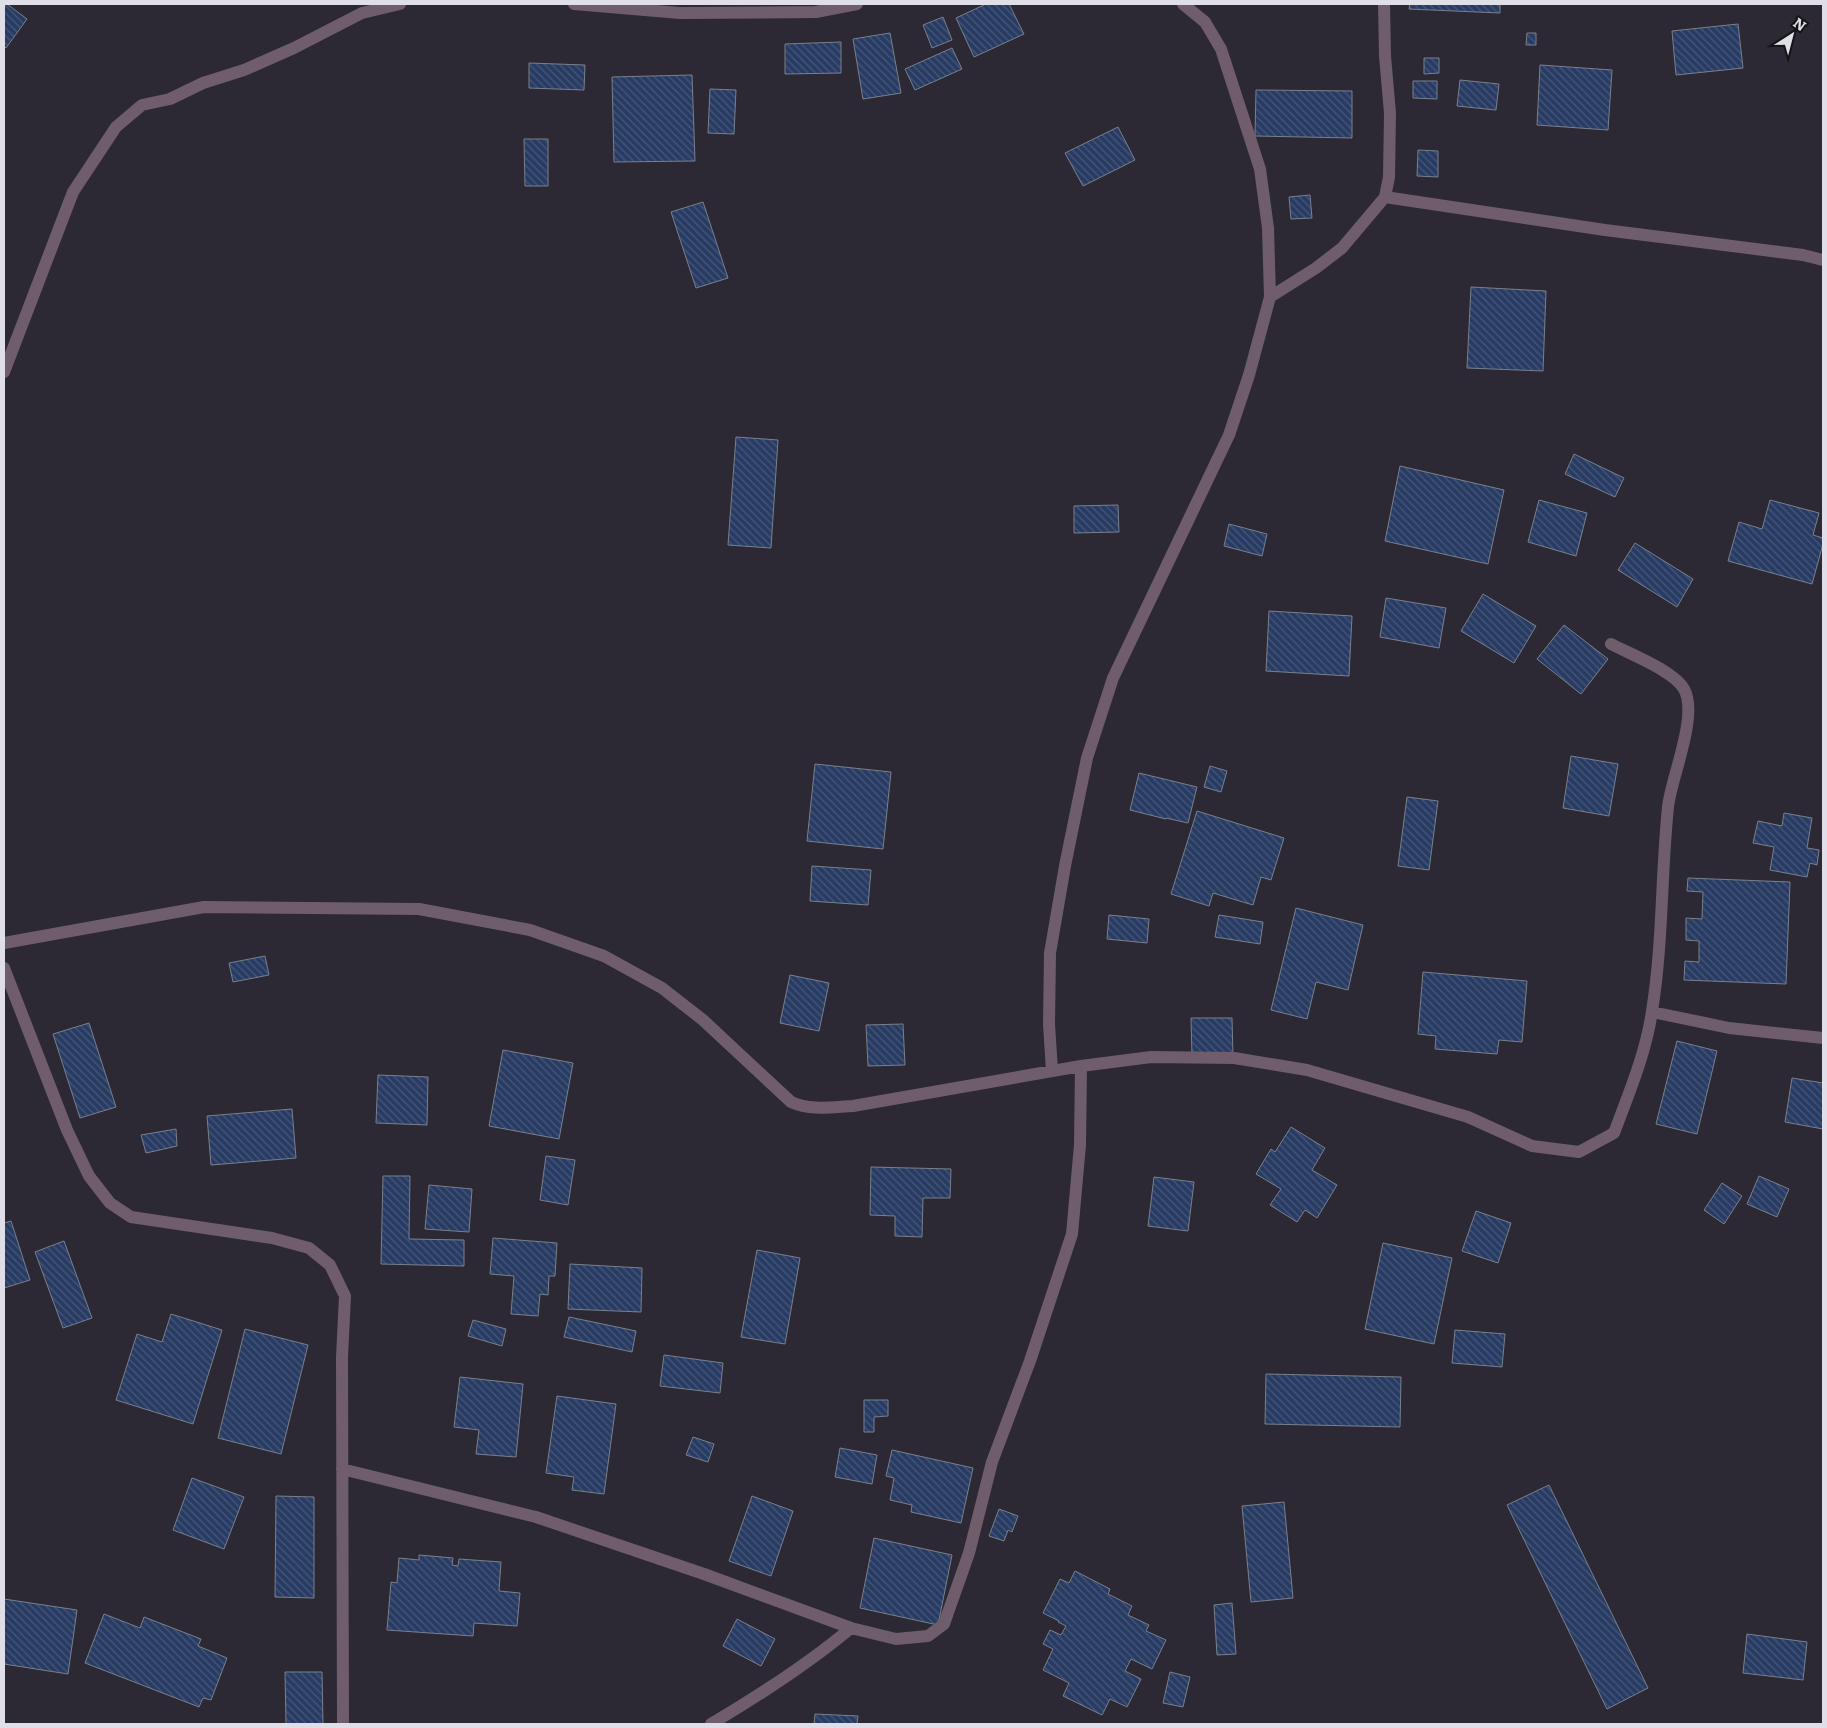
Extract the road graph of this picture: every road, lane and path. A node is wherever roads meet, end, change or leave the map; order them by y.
1 (400, 4) edge
2 (574, 4) edge
3 (857, 4) edge
4 (1183, 4) edge
5 (1384, 4) edge
6 (1385, 197) junction
7 (1823, 260) edge
8 (1270, 297) junction
9 (4, 372) edge
10 (1611, 644) dead end
11 (4, 943) edge
12 (4, 968) edge
13 (1652, 1012) junction
14 (1823, 1038) edge
15 (1081, 1066) junction
16 (1052, 1071) junction
17 (342, 1469) junction
18 (851, 1628) junction
19 (343, 1724) edge
20 (712, 1724) edge

1 - 9 street
2 - 3 street
4 - 8 street
5 - 6 street
6 - 7 street
6 - 8 street
8 - 16 street
10 - 13 street
11 - 16 street
12 - 17 street
13 - 14 street
13 - 15 street
15 - 16 street
15 - 18 street
17 - 18 street
17 - 19 street
18 - 20 street

